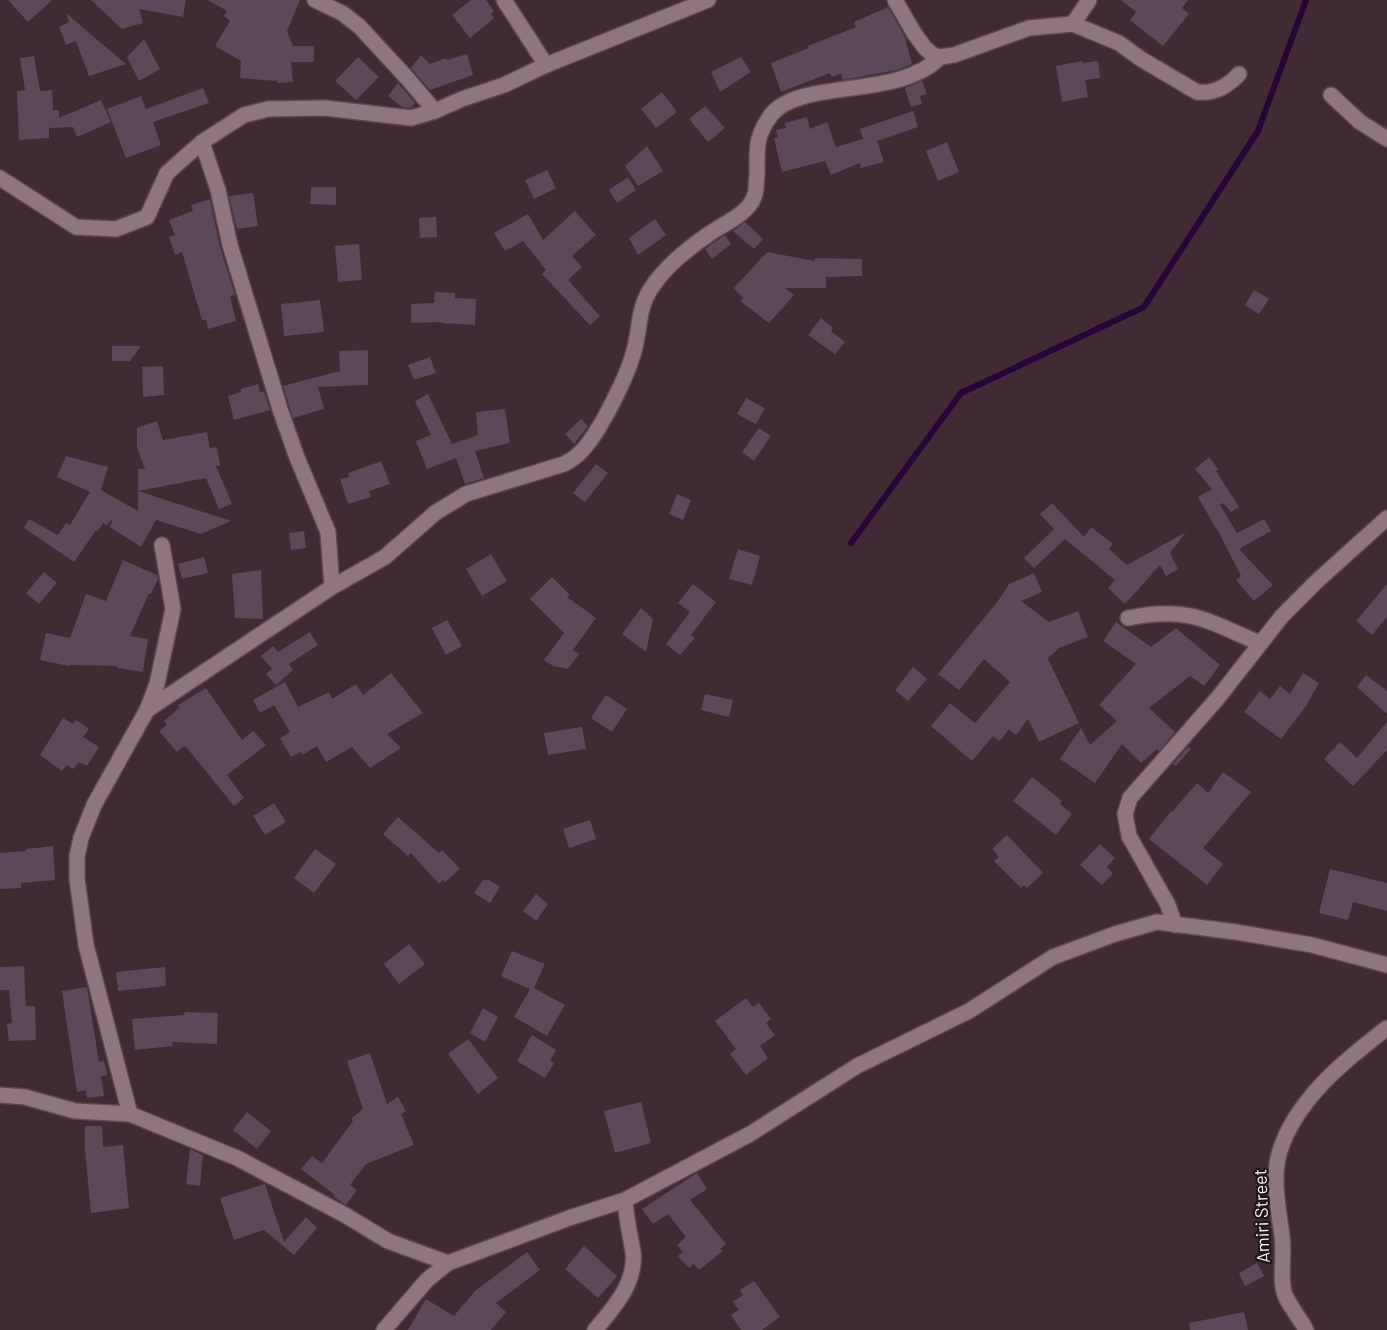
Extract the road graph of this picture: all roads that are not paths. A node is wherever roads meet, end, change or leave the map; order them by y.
1 (315, 0) edge
2 (504, 0) edge
3 (708, 0) edge
4 (895, 0) edge
5 (1089, 0) edge
6 (1073, 24) junction
7 (940, 57) junction
8 (546, 65) junction
9 (1239, 74) dead end
10 (1331, 95) dead end
11 (435, 111) junction
12 (1387, 139) edge
13 (202, 142) junction
14 (0, 178) edge
15 (1387, 518) edge
16 (162, 544) dead end
17 (332, 587) junction
18 (1128, 618) dead end
19 (1259, 643) junction
20 (147, 710) junction
21 (1175, 925) junction
22 (1387, 965) edge
23 (1387, 1028) edge
24 (0, 1095) edge
25 (130, 1114) junction
26 (625, 1200) junction
27 (448, 1263) junction
28 (384, 1330) edge
29 (595, 1330) edge
30 (1306, 1330) edge

1 - 11 street
2 - 8 street
3 - 8 street
4 - 7 street
5 - 6 street
6 - 7 street
6 - 9 street
7 - 17 street
8 - 11 street
10 - 12 street
11 - 13 street
13 - 14 street
13 - 17 street
15 - 19 street
16 - 20 street
17 - 20 street
18 - 19 street
19 - 21 street
20 - 25 street
21 - 22 street
21 - 26 street
23 - 30 street, Amiri Street
24 - 25 street
25 - 27 street
26 - 27 street
26 - 29 street
27 - 28 street

